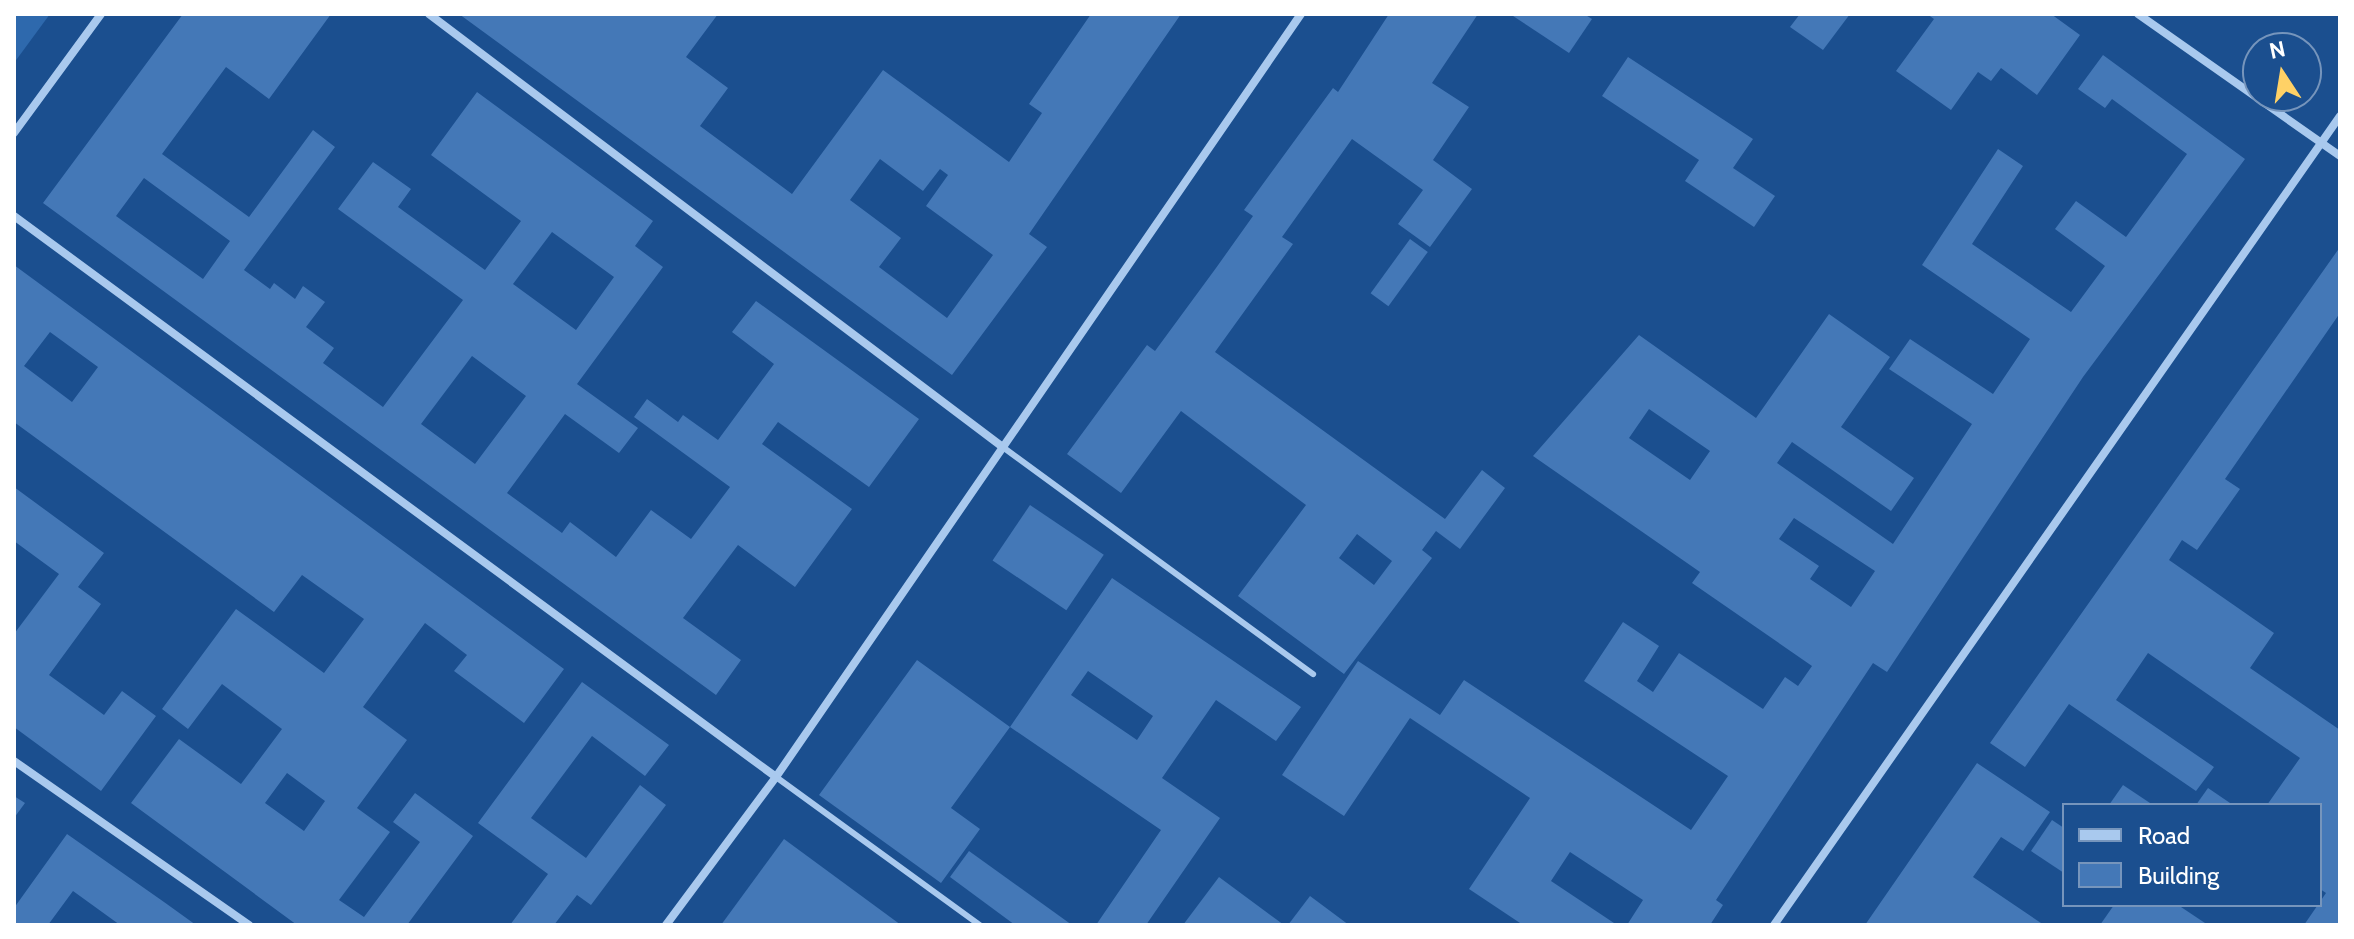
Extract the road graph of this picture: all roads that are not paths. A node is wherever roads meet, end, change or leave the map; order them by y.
1 (101, 14) edge
2 (429, 14) edge
3 (1301, 14) edge
4 (2138, 14) edge
5 (2340, 116) edge
6 (14, 133) edge
7 (2321, 143) junction
8 (2340, 156) edge
9 (14, 216) edge
10 (1000, 445) junction
11 (1313, 674) dead end
12 (14, 761) edge
13 (776, 777) junction
14 (249, 925) edge
15 (666, 925) edge
16 (980, 925) edge
17 (1774, 925) edge

1 - 6 street
2 - 10 street
3 - 10 street
4 - 7 street
5 - 7 street
7 - 8 street
7 - 17 street
9 - 13 street
10 - 11 lane
10 - 13 street
12 - 14 street
13 - 15 street
13 - 16 lane

